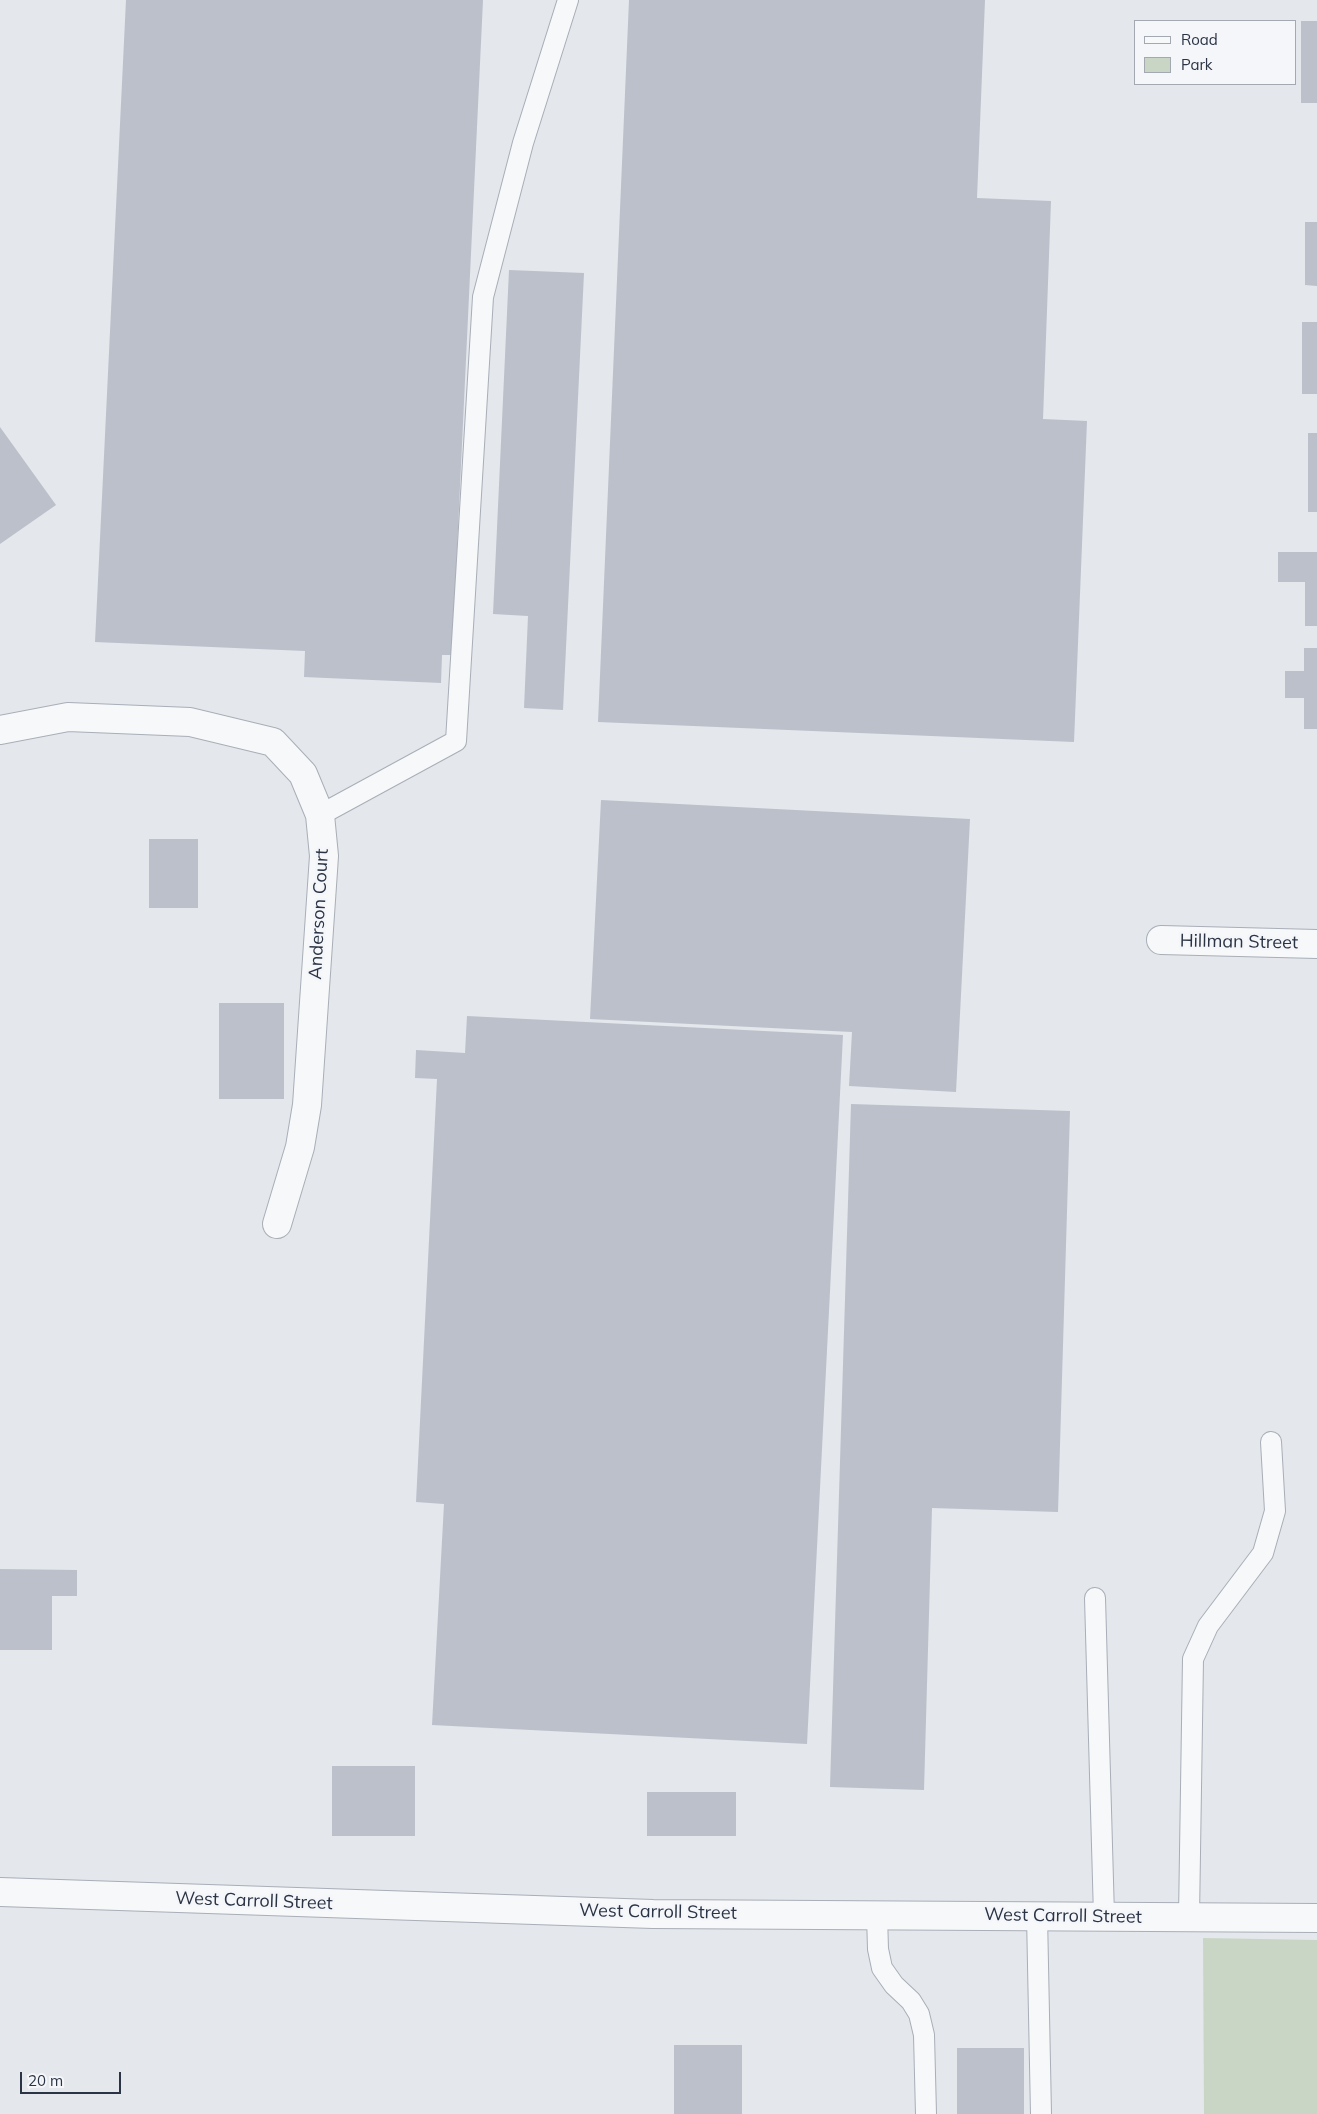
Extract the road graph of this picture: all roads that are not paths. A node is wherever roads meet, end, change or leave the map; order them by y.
1 (568, 0) edge
2 (0, 730) edge
3 (320, 815) junction
4 (1161, 940) dead end
5 (1317, 944) edge
6 (277, 1224) dead end
7 (1271, 1442) dead end
8 (1095, 1598) dead end
9 (0, 1892) edge
10 (877, 1915) junction
11 (1037, 1915) junction
12 (1104, 1916) junction
13 (1189, 1917) junction
14 (1317, 1918) edge
15 (926, 2114) edge
16 (1041, 2114) edge

1 - 3 lane
2 - 3 street, Anderson Court
3 - 6 street, Anderson Court
4 - 5 street, Hillman Street
7 - 13 lane
8 - 12 lane
9 - 10 street, West Carroll Street
10 - 11 street, West Carroll Street
10 - 15 lane
11 - 12 street, West Carroll Street
11 - 16 lane
12 - 13 street, West Carroll Street
13 - 14 street, West Carroll Street

